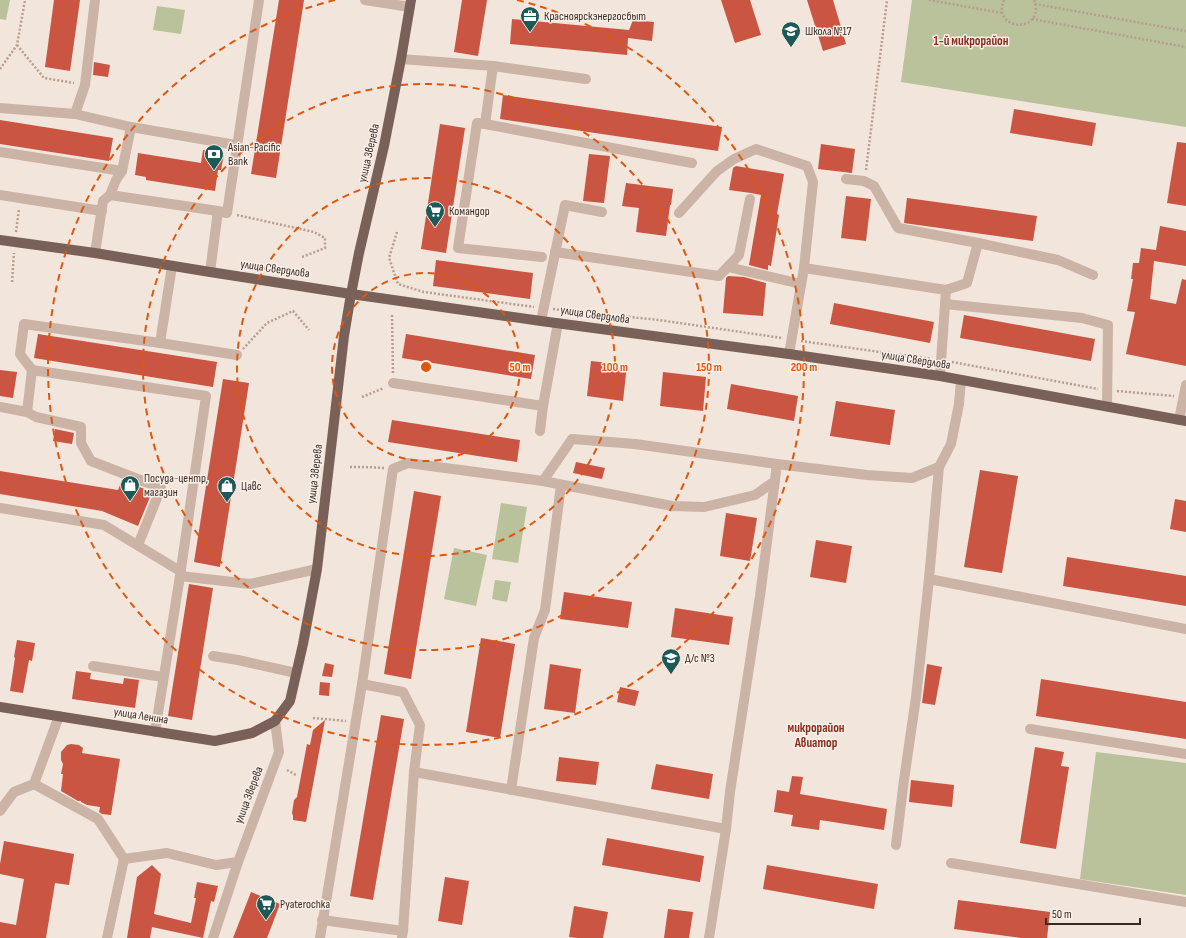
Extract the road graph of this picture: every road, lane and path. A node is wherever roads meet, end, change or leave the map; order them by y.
1 (25, 0) edge
2 (95, 0) edge
3 (259, 0) edge
4 (365, 0) edge
5 (887, 0) edge
6 (930, 0) edge
7 (1004, 0) edge
8 (1034, 0) edge
9 (410, 3) edge
10 (1035, 4) junction
11 (1002, 13) junction
12 (1032, 19) junction
13 (1186, 31) edge
14 (17, 44) junction
15 (1186, 47) edge
16 (402, 59) junction
17 (493, 66) junction
18 (0, 69) edge
19 (586, 79) dead end
20 (85, 85) junction
21 (0, 108) edge
22 (75, 114) junction
23 (485, 124) junction
24 (131, 127) junction
25 (236, 145) junction
26 (0, 152) edge
27 (692, 163) dead end
28 (122, 171) junction
29 (846, 179) dead end
30 (864, 181) junction
31 (0, 195) edge
32 (110, 195) junction
33 (750, 199) dead end
34 (102, 211) junction
35 (222, 212) junction
36 (602, 212) dead end
37 (679, 213) dead end
38 (397, 232) dead end
39 (0, 240) edge
40 (978, 243) junction
41 (555, 252) junction
42 (96, 253) junction
43 (302, 257) dead end
44 (542, 257) dead end
45 (172, 266) junction
46 (728, 267) junction
47 (804, 268) junction
48 (210, 272) junction
49 (1093, 275) dead end
50 (801, 284) junction
51 (946, 290) junction
52 (351, 294) junction
53 (945, 304) junction
54 (545, 308) junction
55 (392, 315) dead end
56 (542, 321) junction
57 (558, 323) junction
58 (309, 330) dead end
59 (792, 340) junction
60 (160, 343) junction
61 (790, 354) junction
62 (237, 355) joint
63 (941, 360) junction
64 (32, 370) junction
65 (940, 376) junction
66 (961, 380) junction
67 (393, 383) junction
68 (1186, 385) edge
69 (1108, 391) junction
70 (362, 397) dead end
71 (1184, 397) junction
72 (544, 406) junction
73 (1107, 406) junction
74 (0, 407) edge
75 (27, 412) junction
76 (1183, 421) edge
77 (540, 431) dead end
78 (777, 464) junction
79 (939, 466) junction
80 (350, 467) dead end
81 (393, 469) junction
82 (543, 481) junction
83 (774, 481) junction
84 (561, 485) junction
85 (0, 508) edge
86 (138, 545) junction
87 (317, 569) junction
88 (180, 574) junction
89 (929, 579) junction
90 (1186, 629) edge
91 (213, 656) dead end
92 (94, 666) dead end
93 (296, 673) junction
94 (163, 678) junction
95 (362, 684) junction
96 (0, 707) edge
97 (59, 716) junction
98 (312, 718) dead end
99 (274, 721) junction
100 (356, 721) junction
101 (1030, 729) dead end
102 (155, 732) junction
103 (1186, 754) edge
104 (286, 770) dead end
105 (414, 772) junction
106 (296, 775) dead end
107 (34, 784) junction
108 (511, 790) junction
109 (0, 811) edge
110 (726, 829) junction
111 (896, 844) dead end
112 (124, 859) junction
113 (238, 862) junction
114 (951, 863) dead end
115 (1186, 902) edge
116 (322, 920) junction
117 (403, 935) edge
118 (107, 938) edge
119 (213, 938) edge
120 (320, 938) edge
121 (709, 938) edge

1 - 14 path
2 - 20 street
3 - 25 street
4 - 9 street
5 - 30 path
6 - 11 path
7 - 11 path
8 - 10 path
9 - 16 main road, улица Зверева
10 - 12 path
10 - 13 path
11 - 12 path
12 - 15 path
14 - 18 path
14 - 20 path
16 - 17 street
16 - 52 main road, улица Зверева
17 - 19 street
17 - 23 street
20 - 22 street
21 - 22 street
22 - 24 street
23 - 27 street
23 - 44 street
24 - 25 street
24 - 28 street
25 - 35 street
26 - 28 street
28 - 32 street
29 - 30 street
30 - 40 street
31 - 34 street
32 - 34 street
32 - 35 street
33 - 46 street
34 - 42 street
35 - 43 path
35 - 48 street
36 - 41 street
37 - 47 street
38 - 54 path
39 - 42 main road, улица Свердлова
40 - 49 street
40 - 51 street
41 - 46 street
41 - 54 street
42 - 45 main road, улица Свердлова
45 - 48 main road, улица Свердлова
45 - 60 street
46 - 50 street
47 - 50 street
47 - 51 street
48 - 52 main road, улица Свердлова
50 - 59 street
51 - 53 street
52 - 56 main road, улица Свердлова
52 - 87 main road, улица Зверева
53 - 63 street
53 - 69 street
54 - 56 street
54 - 59 path
55 - 67 path
56 - 57 main road, улица Свердлова
57 - 61 main road, улица Свердлова
57 - 72 street
58 - 62 path
59 - 61 street
59 - 63 path
60 - 62 street
60 - 64 street
61 - 65 main road, улица Свердлова
63 - 65 street
63 - 69 path
64 - 75 street
64 - 88 street
65 - 66 main road, улица Свердлова
66 - 73 main road, улица Свердлова
66 - 79 street
67 - 70 path
67 - 72 street
68 - 71 street
69 - 71 path
69 - 73 street
71 - 76 street
72 - 77 street
73 - 76 main road, улица Свердлова
74 - 75 street
75 - 86 street
78 - 79 street
78 - 82 street
78 - 83 street
79 - 89 street
80 - 81 path
81 - 82 street
81 - 95 street
82 - 84 street
83 - 84 street
83 - 110 street
84 - 108 street
85 - 86 street
86 - 88 street
87 - 88 street
87 - 93 main road, улица Зверева
88 - 94 street
89 - 90 street
89 - 111 street
91 - 93 street
92 - 94 street
93 - 99 main road, улица Зверева
94 - 102 street
95 - 100 street
95 - 105 street
96 - 97 main road, улица Ленина
97 - 102 main road, улица Ленина
97 - 107 street
98 - 100 path
99 - 102 main road, улица Ленина
99 - 113 street, улица Зверева
100 - 116 street
101 - 103 street
104 - 106 path
105 - 108 street
105 - 117 street
107 - 109 street
107 - 112 street
108 - 110 street
110 - 121 street
112 - 113 street
112 - 118 street
113 - 119 street, улица Зверева
114 - 115 street
116 - 117 street
116 - 120 street

